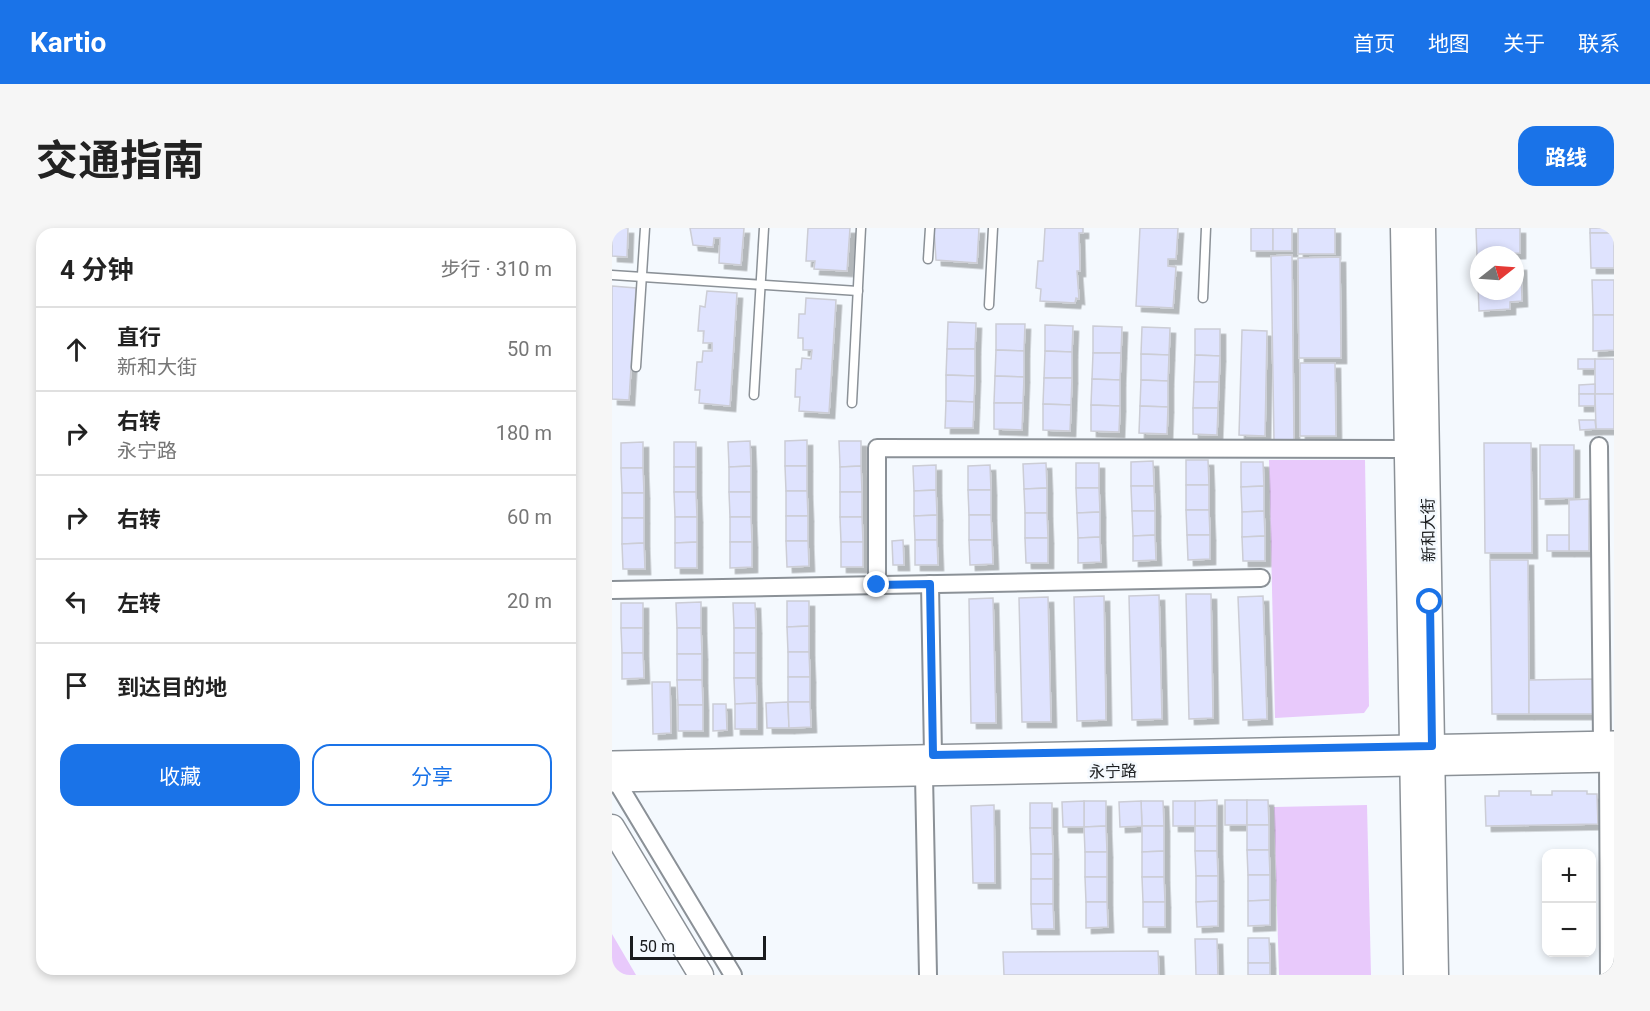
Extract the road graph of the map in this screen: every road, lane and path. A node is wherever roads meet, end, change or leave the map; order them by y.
1 (645, 228) edge
2 (764, 228) edge
3 (861, 228) edge
4 (930, 228) edge
5 (993, 228) edge
6 (1206, 228) edge
7 (1403, 228) edge
8 (1423, 228) edge
9 (928, 259) dead end
10 (612, 275) edge
11 (642, 277) junction
12 (761, 285) junction
13 (858, 291) junction
14 (1203, 298) dead end
15 (989, 305) dead end
16 (636, 367) dead end
17 (754, 395) dead end
18 (852, 403) dead end
19 (1599, 446) dead end
20 (1407, 449) junction
21 (1262, 578) dead end
22 (930, 584) junction
23 (877, 585) junction
24 (612, 590) edge
25 (1609, 752) edge
26 (933, 755) junction
27 (1422, 755) junction
28 (613, 774) edge
29 (924, 775) junction
30 (612, 827) edge
31 (701, 975) edge
32 (733, 975) edge
33 (928, 975) edge
34 (1416, 975) edge
35 (1436, 975) edge
36 (1610, 975) edge

1 - 11 lane
2 - 12 lane
3 - 13 lane
4 - 9 lane
5 - 15 lane
6 - 14 lane
7 - 20 main road, 新和大街
8 - 27 main road, 新和大街
10 - 11 lane
11 - 12 lane
11 - 16 lane
12 - 13 lane
12 - 17 lane
13 - 18 lane
19 - 25 street
20 - 23 street
20 - 27 main road, 新和大街
21 - 22 street
22 - 23 street
22 - 26 street
23 - 24 street
25 - 27 street, 永宁路
25 - 36 street
26 - 27 street, 永宁路
26 - 28 street, 永宁路
27 - 29 street, 永宁路
27 - 34 main road, 新和大街
27 - 35 main road, 新和大街
28 - 29 street, 永宁路
28 - 32 street
29 - 33 street
30 - 31 main road

